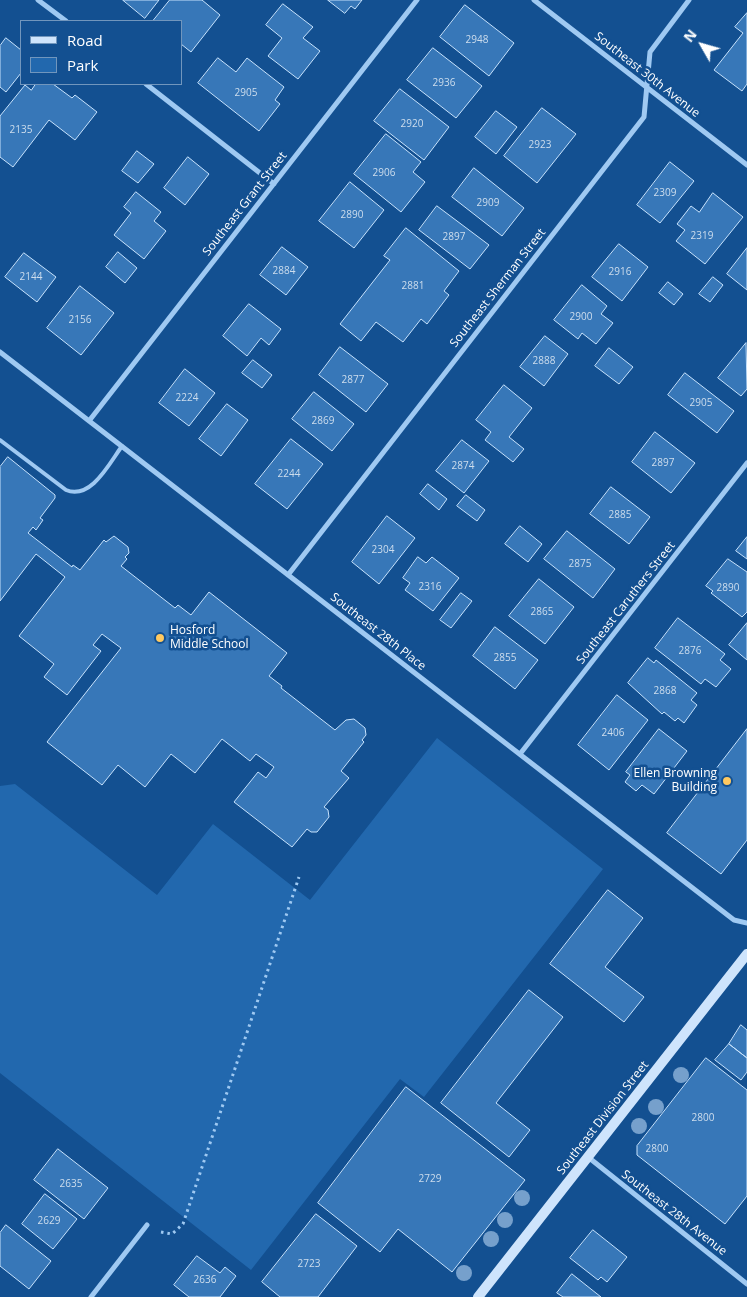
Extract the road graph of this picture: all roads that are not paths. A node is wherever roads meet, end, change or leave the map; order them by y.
1 (38, 0) edge
2 (417, 0) edge
3 (534, 0) edge
4 (689, 0) edge
5 (65, 20) edge
6 (147, 85) edge
7 (646, 87) junction
8 (747, 165) edge
9 (274, 184) junction
10 (0, 352) edge
11 (89, 420) junction
12 (0, 440) edge
13 (122, 446) junction
14 (747, 463) edge
15 (288, 575) junction
16 (520, 754) junction
17 (747, 922) edge
18 (747, 954) edge
19 (588, 1157) junction
20 (147, 1225) road end
21 (747, 1284) edge
22 (92, 1297) edge
23 (478, 1297) edge

1 - 5 street
2 - 9 street, Southeast Grant Street
3 - 7 street, Southeast 30th Avenue
4 - 7 street, Southeast Sherman Street
6 - 9 street
7 - 8 street, Southeast 30th Avenue
7 - 15 street, Southeast Sherman Street
9 - 11 street, Southeast Grant Street
10 - 11 street, Southeast 28th Place
11 - 13 street, Southeast 28th Place
12 - 13 lane
13 - 15 street, Southeast 28th Place
14 - 16 street, Southeast Caruthers Street
15 - 16 street, Southeast 28th Place
16 - 17 street, Southeast 28th Place
18 - 19 main road, Southeast Division Street
19 - 21 street, Southeast 28th Avenue
19 - 23 main road, Southeast Division Street
20 - 22 street

